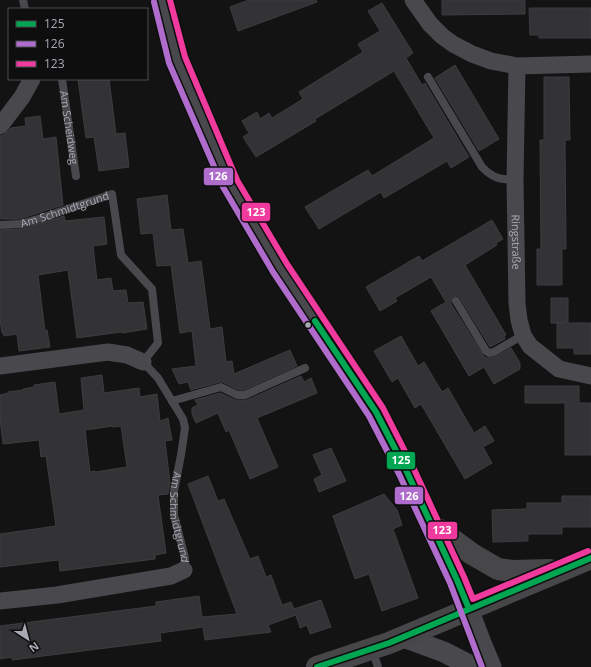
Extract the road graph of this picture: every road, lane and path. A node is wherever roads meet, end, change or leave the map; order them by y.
1 (162, 0) edge
2 (413, 0) edge
3 (591, 64) edge
4 (517, 66) junction
5 (428, 77) dead end
6 (31, 80) edge
7 (62, 80) edge
8 (0, 126) edge
9 (76, 176) dead end
10 (515, 180) junction
11 (0, 225) edge
12 (456, 301) dead end
13 (523, 335) junction
14 (143, 362) junction
15 (0, 366) edge
16 (305, 368) dead end
17 (591, 376) edge
18 (172, 401) junction
19 (431, 524) junction
20 (591, 558) edge
21 (563, 569) junction
22 (184, 570) joint
23 (0, 601) edge
24 (469, 609) junction
25 (403, 636) junction
26 (375, 658) edge
27 (317, 667) edge
28 (473, 667) edge
29 (491, 667) edge

1 - 19 street
2 - 4 street
3 - 4 street
4 - 10 street, Ringstraße
5 - 10 lane
6 - 8 street
7 - 9 lane, Am Scheidweg
10 - 13 street, Ringstraße
11 - 14 lane, Am Schmidtgrund
12 - 13 lane
13 - 17 street, Ringstraße
14 - 15 street, Am Schmidtgrund
14 - 18 lane, Am Schmidtgrund
16 - 18 lane
18 - 22 lane, Am Schmidtgrund
19 - 21 main road
19 - 24 street
20 - 21 main road
21 - 24 main road
22 - 23 street, Am Schmidtgrund
24 - 25 main road
24 - 29 street
25 - 26 main road
25 - 28 street
26 - 27 main road

